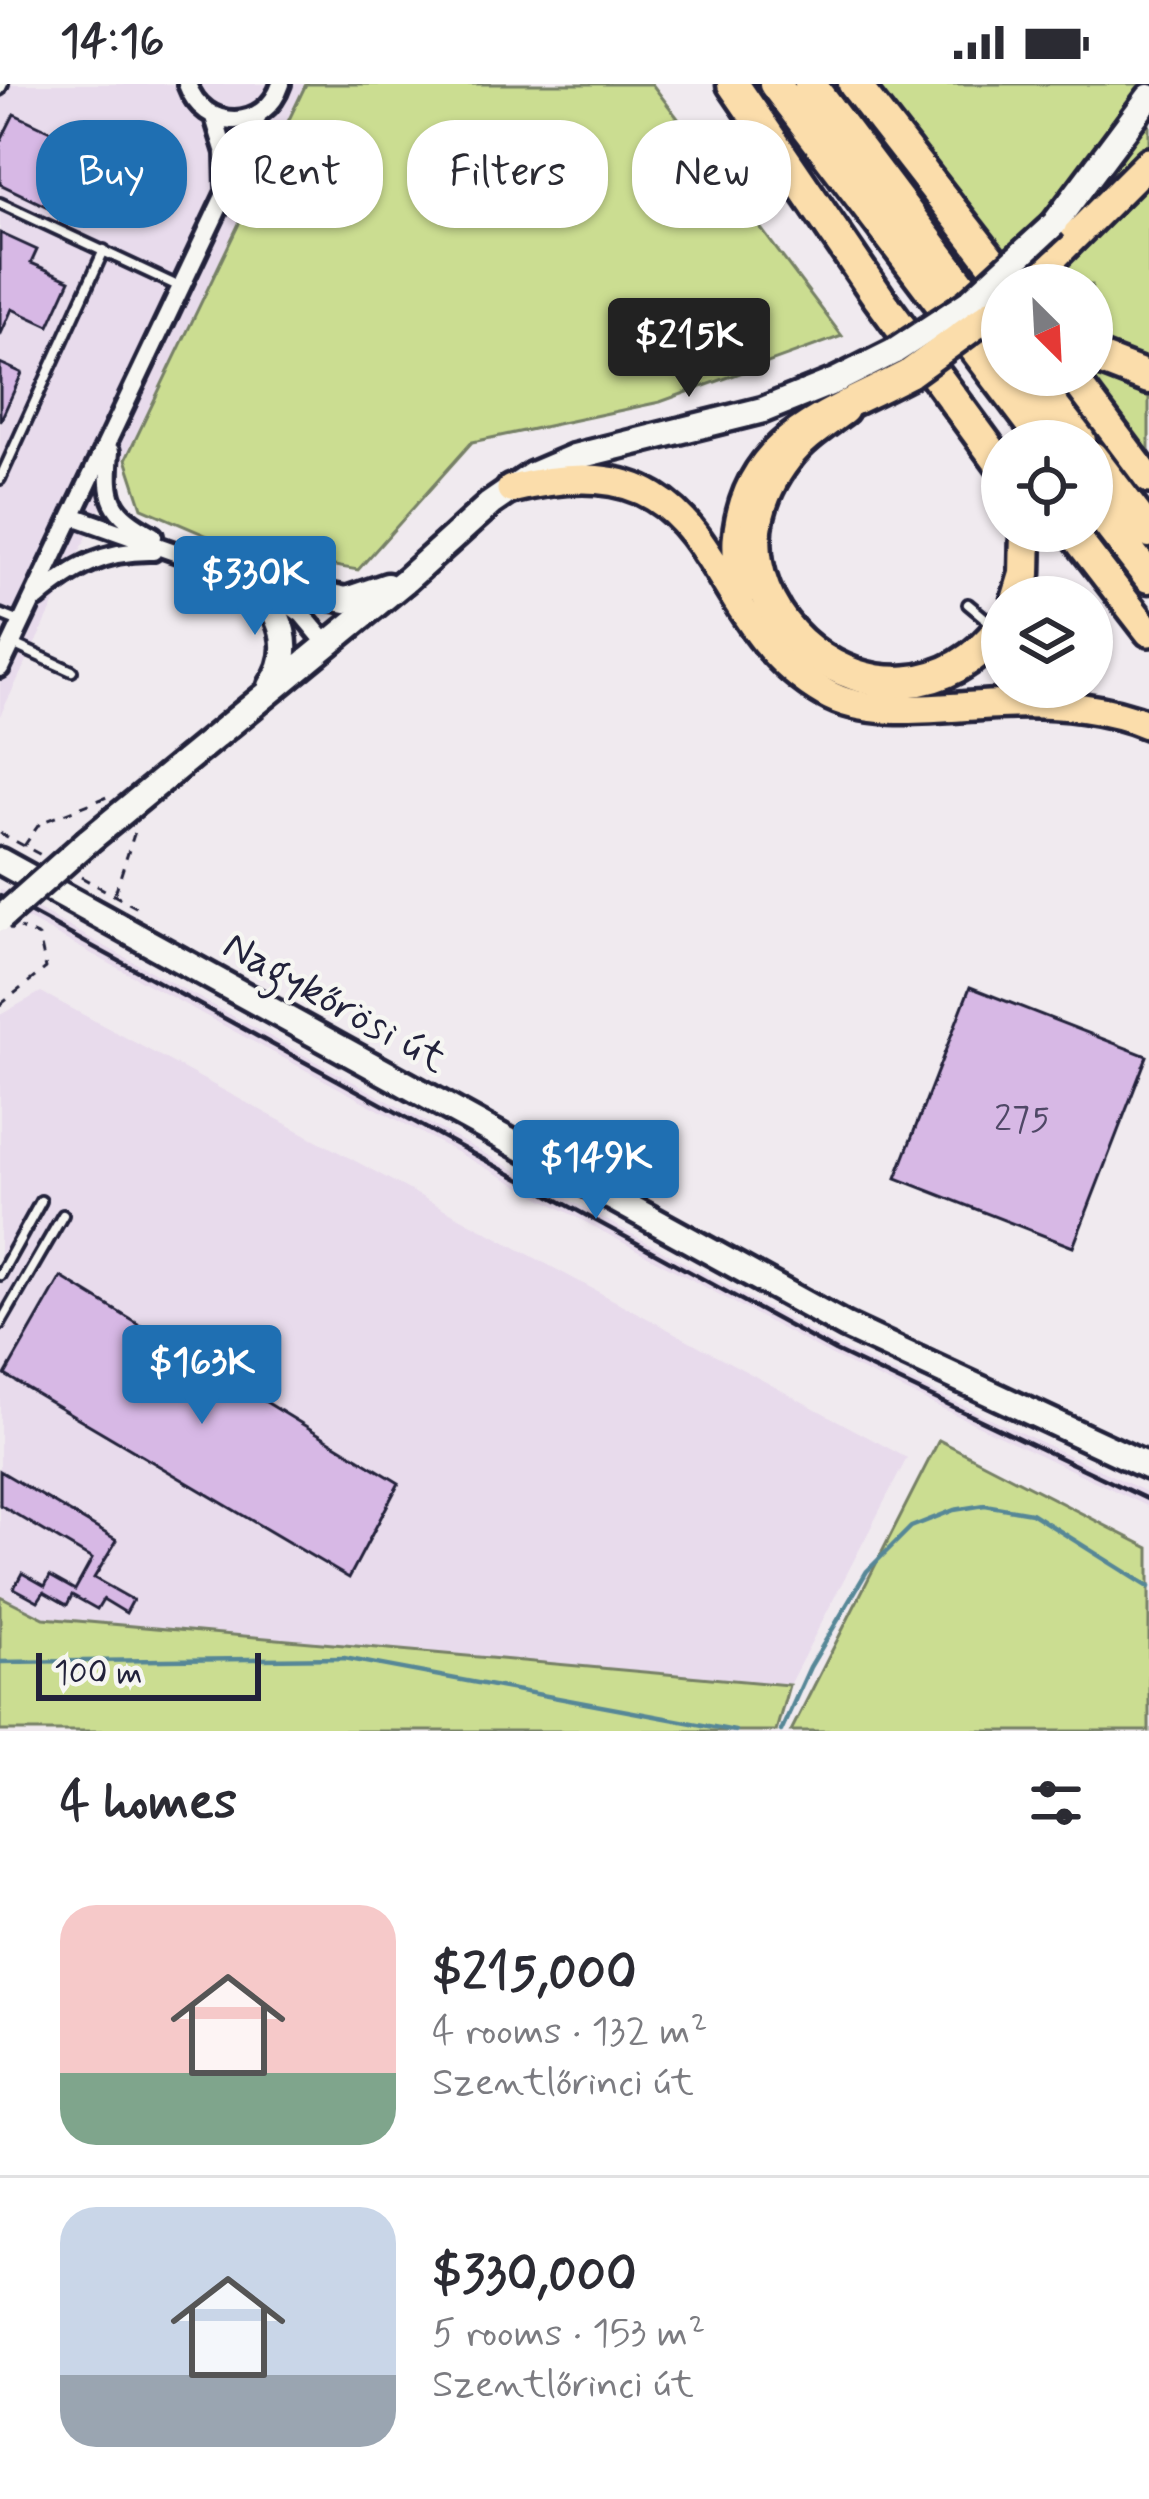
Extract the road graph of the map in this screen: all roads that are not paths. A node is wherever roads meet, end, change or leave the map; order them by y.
1 (175, 84) edge
2 (281, 84) edge
3 (733, 84) edge
4 (776, 84) edge
5 (810, 84) edge
6 (854, 84) edge
7 (189, 90) edge
8 (1149, 97) edge
9 (258, 115) junction
10 (214, 117) junction
11 (215, 120) edge
12 (256, 120) edge
13 (1149, 162) edge
14 (0, 203) edge
15 (211, 224) edge
16 (1063, 232) junction
17 (104, 250) junction
18 (992, 264) edge
19 (1041, 264) edge
20 (182, 287) junction
21 (981, 311) edge
22 (981, 318) edge
23 (902, 362) junction
24 (1113, 364) edge
25 (1149, 378) edge
26 (945, 384) junction
27 (1045, 396) edge
28 (1087, 396) edge
29 (843, 409) junction
30 (1029, 420) edge
31 (1064, 420) edge
32 (981, 426) edge
33 (981, 436) edge
34 (110, 440) junction
35 (0, 479) edge
36 (1149, 479) edge
37 (1113, 485) edge
38 (511, 489) junction
39 (73, 516) junction
40 (1113, 530) edge
41 (1149, 532) edge
42 (172, 552) junction
43 (1087, 552) edge
44 (1149, 577) edge
45 (406, 580) junction
46 (256, 581) junction
47 (32, 602) junction
48 (968, 604) dead end
49 (742, 605) junction
50 (0, 614) edge
51 (981, 614) edge
52 (22, 622) junction
53 (1149, 632) edge
54 (12, 643) junction
55 (327, 644) junction
56 (981, 650) edge
57 (0, 668) edge
58 (72, 671) dead end
59 (263, 698) junction
60 (1149, 725) edge
61 (0, 861) edge
62 (10, 923) edge
63 (41, 1201) dead end
64 (63, 1215) dead end
65 (0, 1275) edge
66 (0, 1324) edge
67 (1149, 1467) edge

1 - 7 street
2 - 9 street
3 - 26 highway
4 - 30 highway
5 - 21 highway
6 - 18 highway
7 - 10 street
8 - 16 main road
9 - 10 street
9 - 12 street
10 - 11 street
13 - 16 main road
14 - 17 lane
15 - 20 street
16 - 19 main road
16 - 23 main road, bridge
17 - 20 lane
17 - 35 lane
20 - 34 street
22 - 23 main road, bridge
23 - 29 main road
23 - 38 main road
24 - 25 highway
26 - 32 main road
26 - 33 highway
27 - 31 highway
28 - 36 main road
29 - 49 main road
29 - 56 highway
34 - 39 street
34 - 42 street
37 - 41 highway
38 - 45 main road
38 - 49 main road
39 - 42 street
39 - 47 street
40 - 44 highway
42 - 46 street
42 - 47 street
43 - 53 main road
45 - 46 main road
45 - 55 main road
46 - 55 street
46 - 59 main road
47 - 52 street
48 - 51 lane
49 - 60 main road
50 - 52 lane
52 - 54 street
54 - 57 street
54 - 58 lane
55 - 59 main road
59 - 62 main road, bridge
61 - 67 main road, Nagykőrösi út
63 - 65 lane
64 - 66 lane

